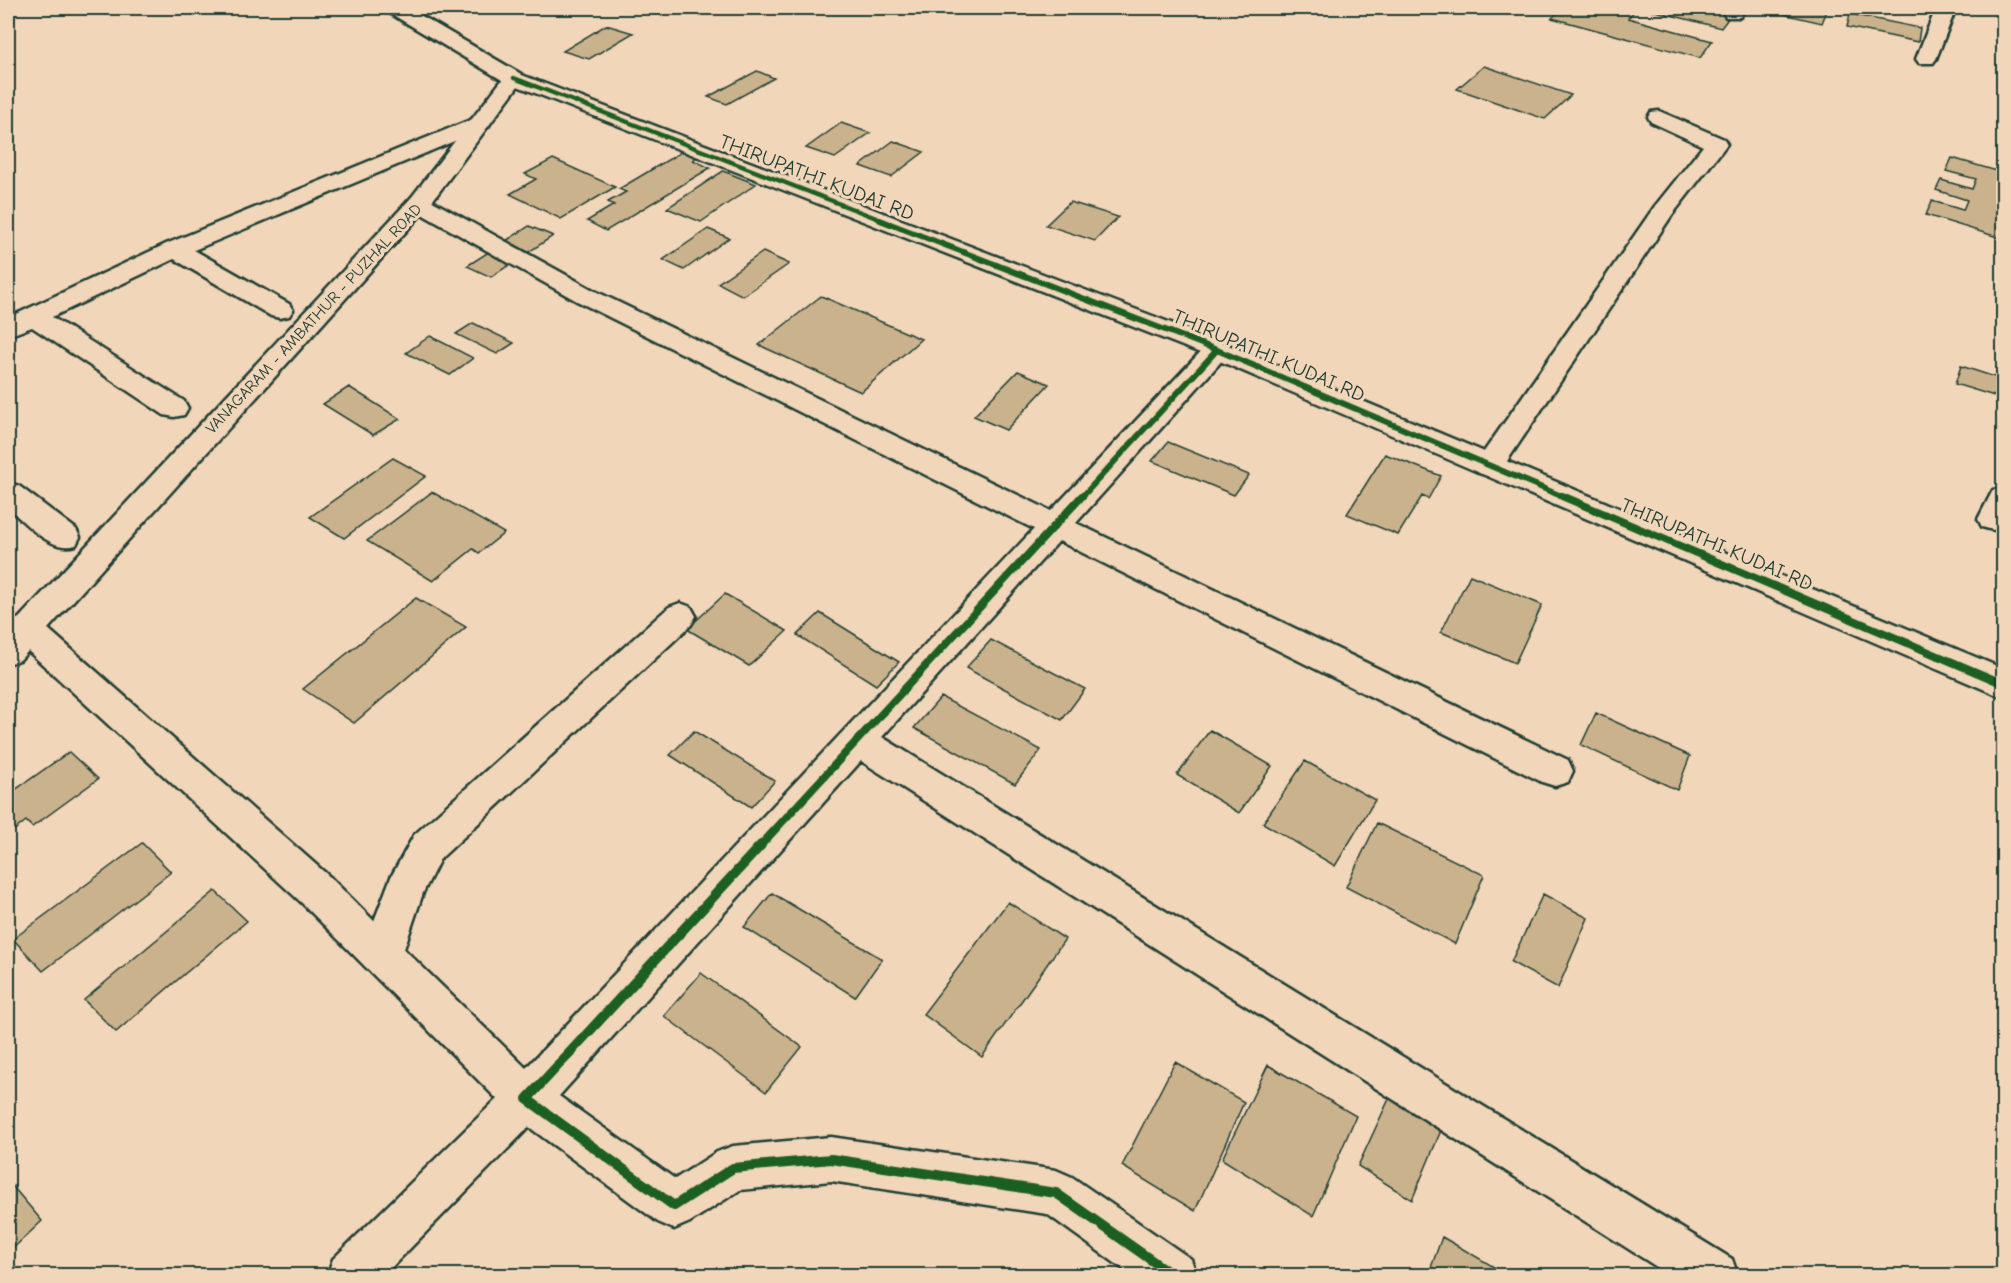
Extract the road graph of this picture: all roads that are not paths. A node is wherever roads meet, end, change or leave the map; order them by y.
1 (395, 8) edge
2 (1946, 8) edge
3 (1926, 59) dead end
4 (514, 78) junction
5 (1659, 117) dead end
6 (480, 122) junction
7 (419, 203) junction
8 (175, 249) junction
9 (280, 310) dead end
10 (33, 316) junction
11 (8, 328) edge
12 (1217, 350) junction
13 (174, 408) dead end
14 (1489, 466) junction
15 (8, 493) edge
16 (1053, 525) junction
17 (65, 537) dead end
18 (680, 615) dead end
19 (17, 640) edge
20 (2004, 684) edge
21 (857, 740) junction
22 (1555, 771) dead end
23 (382, 955) junction
24 (527, 1099) junction
25 (350, 1275) edge
26 (1174, 1275) edge
27 (1715, 1275) edge

1 - 4 street
2 - 3 street
4 - 6 street, VANAGARAM - AMBATHUR - PUZHAL ROAD
4 - 12 street, THIRUPATHI KUDAI RD
5 - 14 street
6 - 7 street, VANAGARAM - AMBATHUR - PUZHAL ROAD
6 - 8 street
7 - 16 street
7 - 19 street, VANAGARAM - AMBATHUR - PUZHAL ROAD
8 - 9 street
8 - 10 street
10 - 11 street
10 - 13 street
12 - 14 street, THIRUPATHI KUDAI RD
12 - 16 street
14 - 20 street, THIRUPATHI KUDAI RD
15 - 17 street
16 - 21 street
16 - 22 street
18 - 23 street
19 - 23 street
21 - 24 street
21 - 27 street
23 - 24 street
24 - 25 street
24 - 26 street

